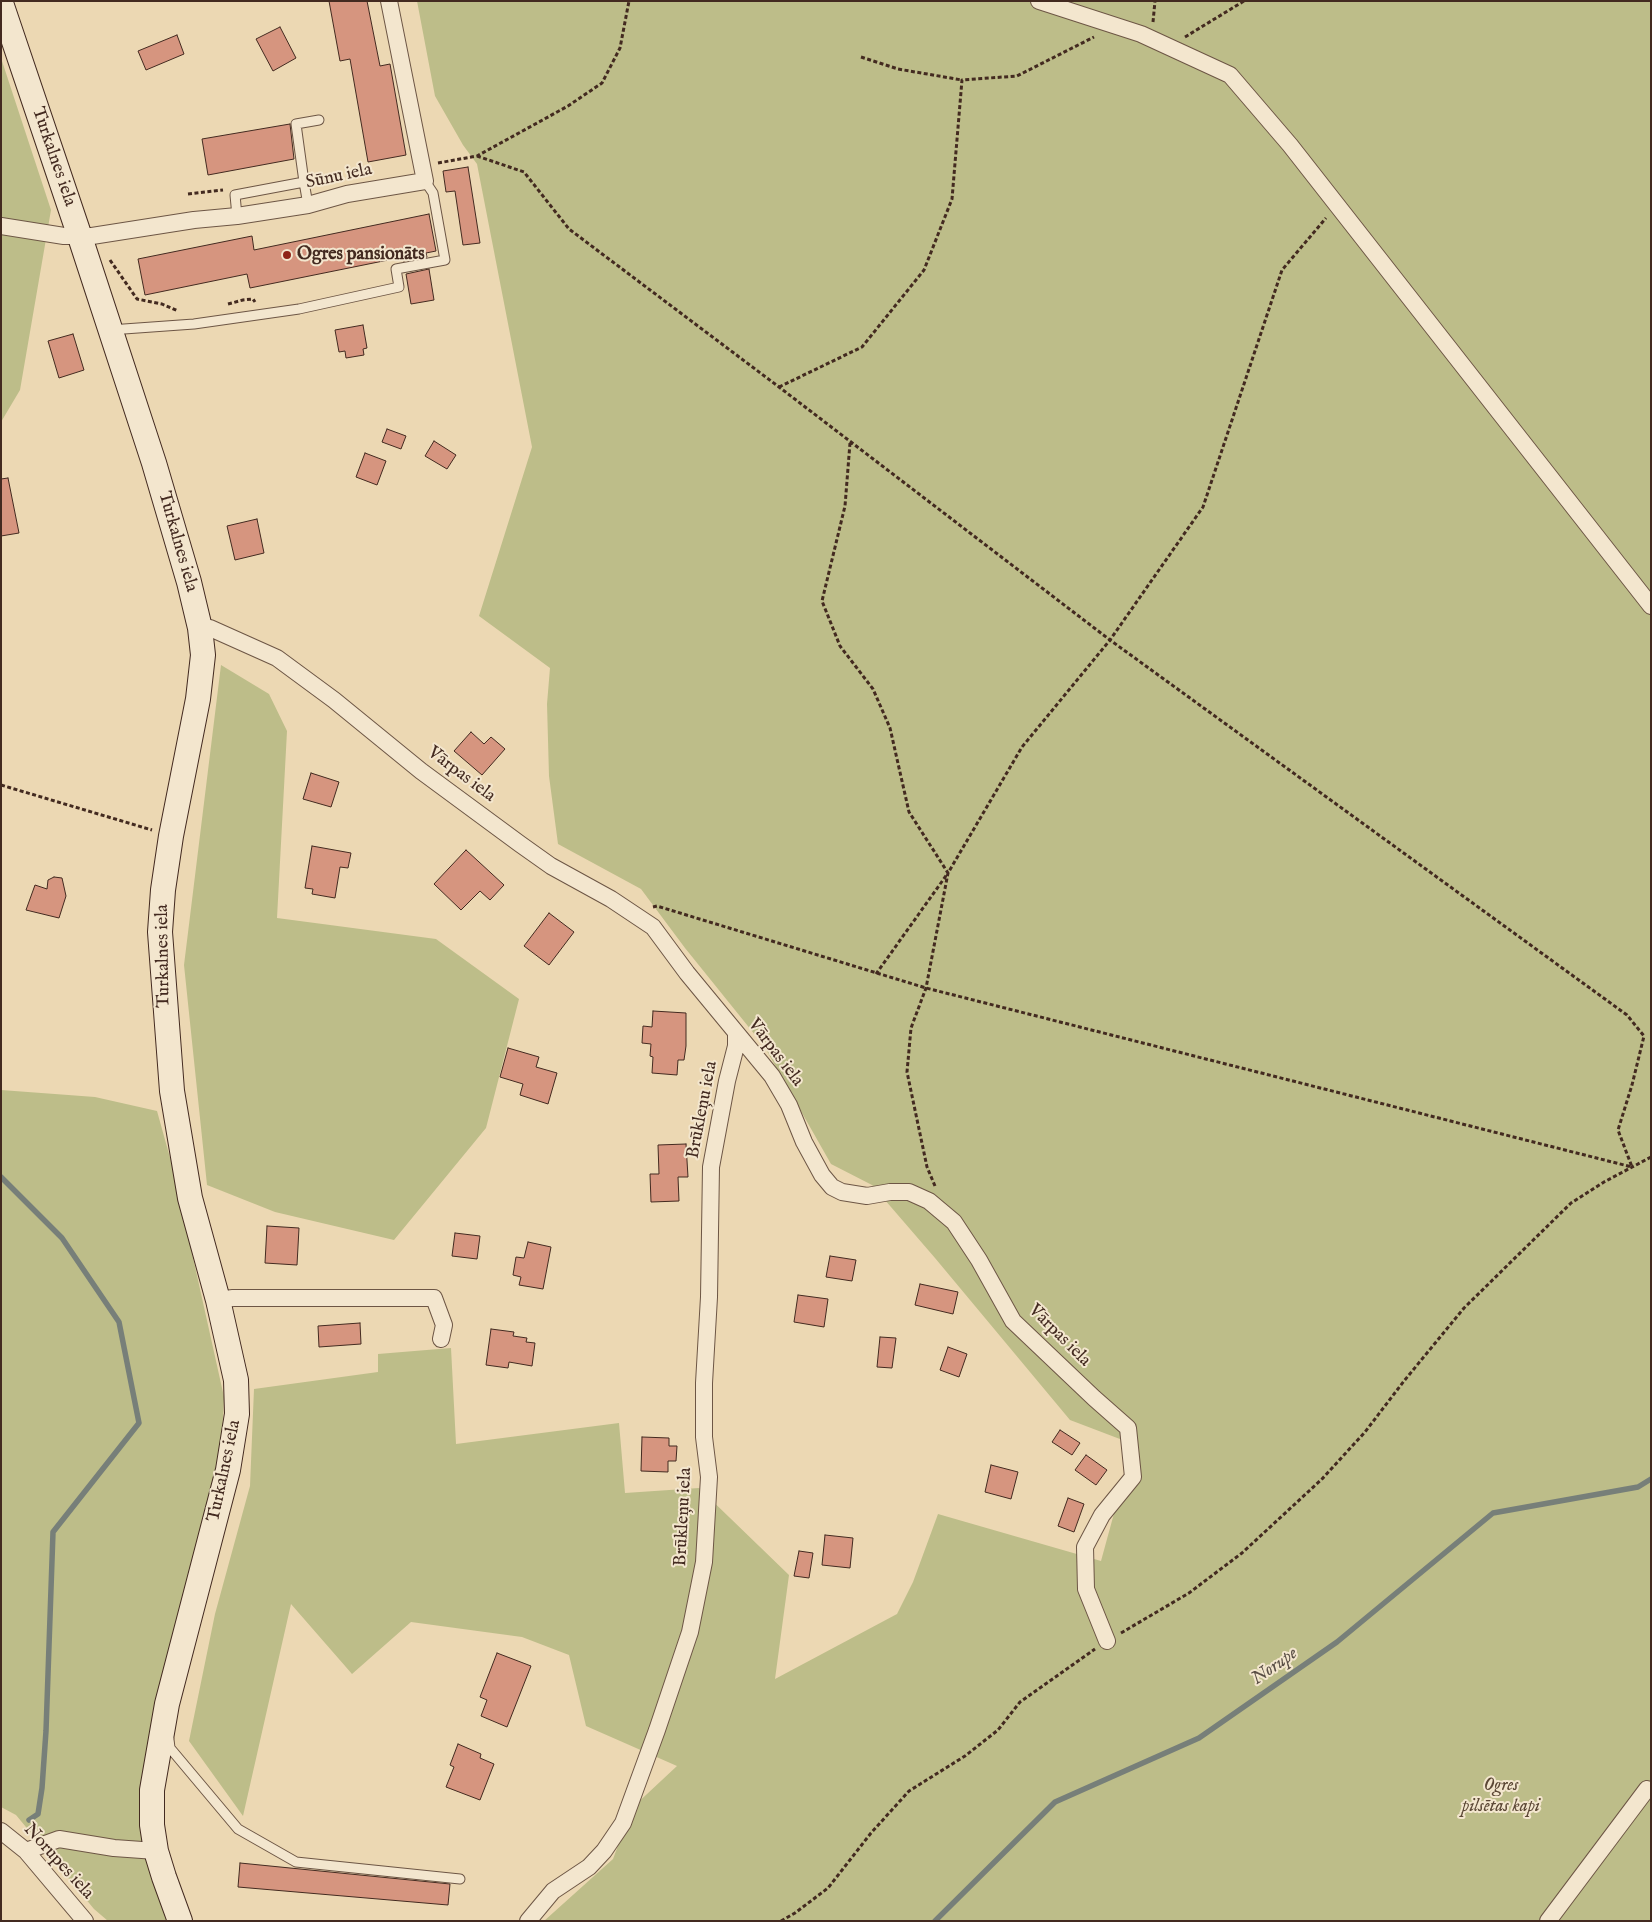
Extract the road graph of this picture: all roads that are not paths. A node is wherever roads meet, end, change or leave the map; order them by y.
1 (389, 1) edge
2 (1039, 1) edge
3 (1, 3) edge
4 (319, 120) dead end
5 (424, 173) junction
6 (304, 182) junction
7 (308, 205) junction
8 (237, 216) junction
9 (1, 226) edge
10 (80, 237) junction
11 (110, 330) junction
12 (1651, 606) edge
13 (200, 628) junction
14 (736, 1034) junction
15 (218, 1300) junction
16 (441, 1339) dead end
17 (1107, 1641) road end
18 (168, 1704) junction
19 (1648, 1789) dead end
20 (1, 1831) edge
21 (26, 1851) junction
22 (156, 1851) junction
23 (460, 1879) dead end
24 (85, 1921) edge
25 (180, 1921) edge
26 (528, 1921) edge
27 (1548, 1921) edge

1 - 5 street
2 - 12 street
3 - 10 main road, Turkalnes iela
4 - 6 lane
5 - 7 street, Sūnu iela
5 - 11 lane
6 - 7 lane
6 - 8 lane
7 - 8 street, Sūnu iela
8 - 10 street, Sūnu iela
9 - 10 street, Sūnu iela
10 - 11 main road, Turkalnes iela
11 - 13 main road, Turkalnes iela
13 - 14 street, Vārpas iela
13 - 15 main road, Turkalnes iela
14 - 17 street, Vārpas iela
14 - 26 street, Brūkleņu iela
15 - 16 street
15 - 18 main road, Turkalnes iela
18 - 22 main road, Turkalnes iela
18 - 23 lane
19 - 27 street
20 - 21 street, Norupes iela
21 - 22 street
21 - 24 street, Norupes iela
22 - 25 main road, Turkalnes iela

